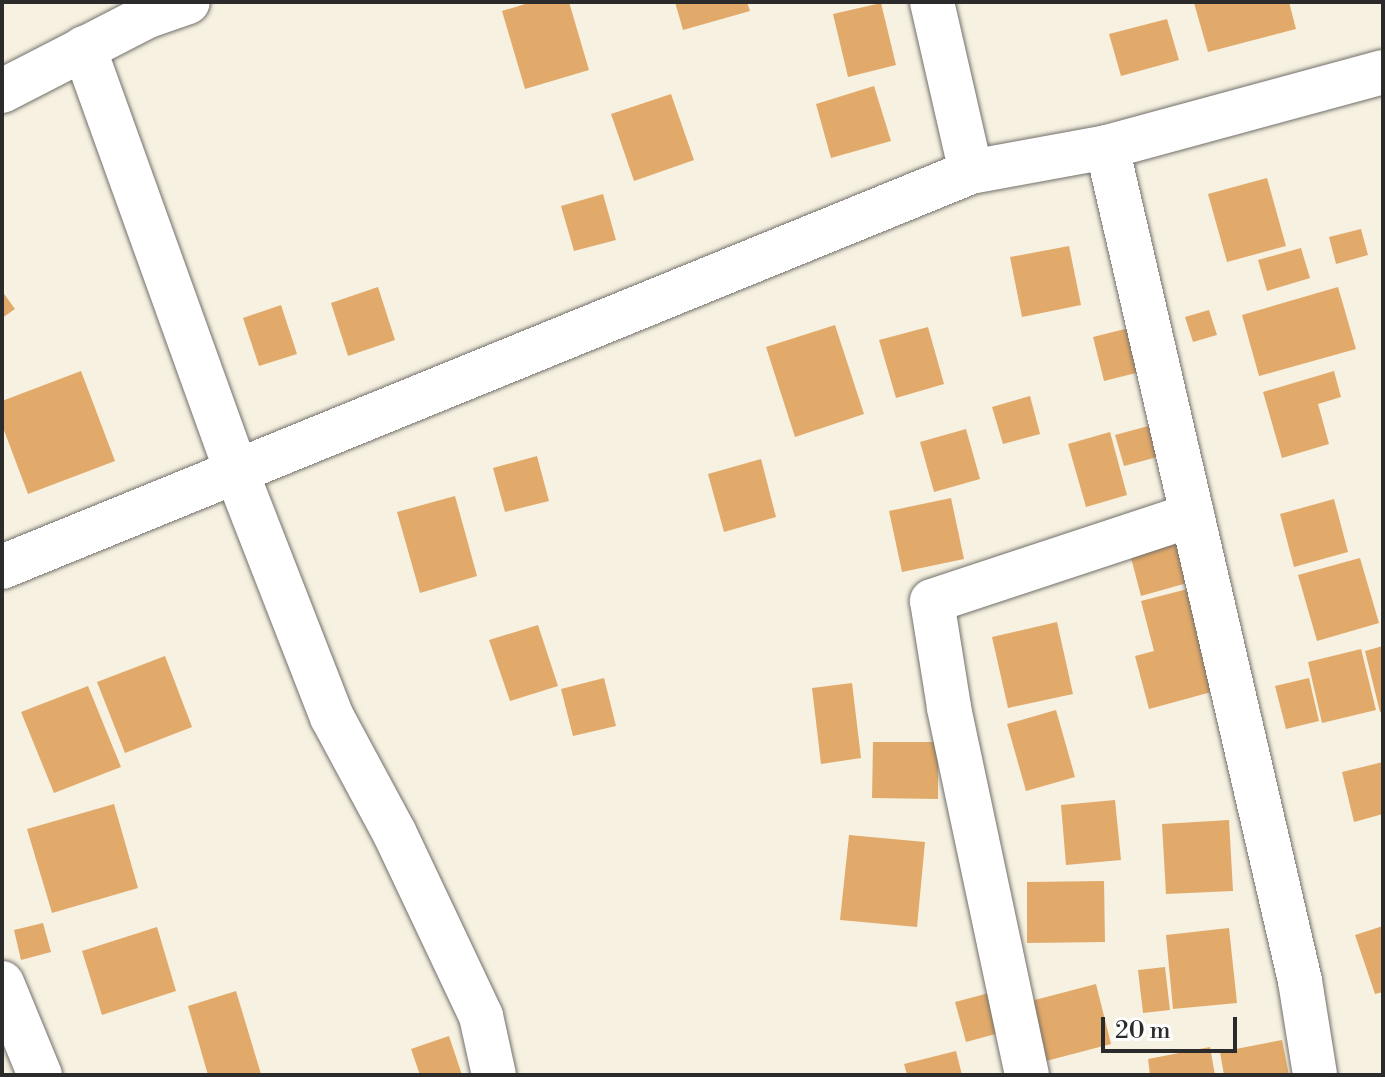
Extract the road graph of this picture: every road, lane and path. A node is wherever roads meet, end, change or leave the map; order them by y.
1 (188, 2) edge
2 (932, 2) edge
3 (84, 48) junction
4 (1383, 72) edge
5 (2, 91) edge
6 (1107, 147) junction
7 (971, 172) junction
8 (236, 471) junction
9 (1192, 515) junction
10 (2, 567) edge
11 (2, 983) edge
12 (40, 1075) edge
13 (494, 1075) edge
14 (1027, 1075) edge
15 (1315, 1075) edge

1 - 3 street
2 - 7 street
3 - 5 street
3 - 8 street
4 - 6 street
6 - 7 street
6 - 9 street
7 - 8 street
8 - 10 street
8 - 13 street
9 - 14 street
9 - 15 street
11 - 12 street

